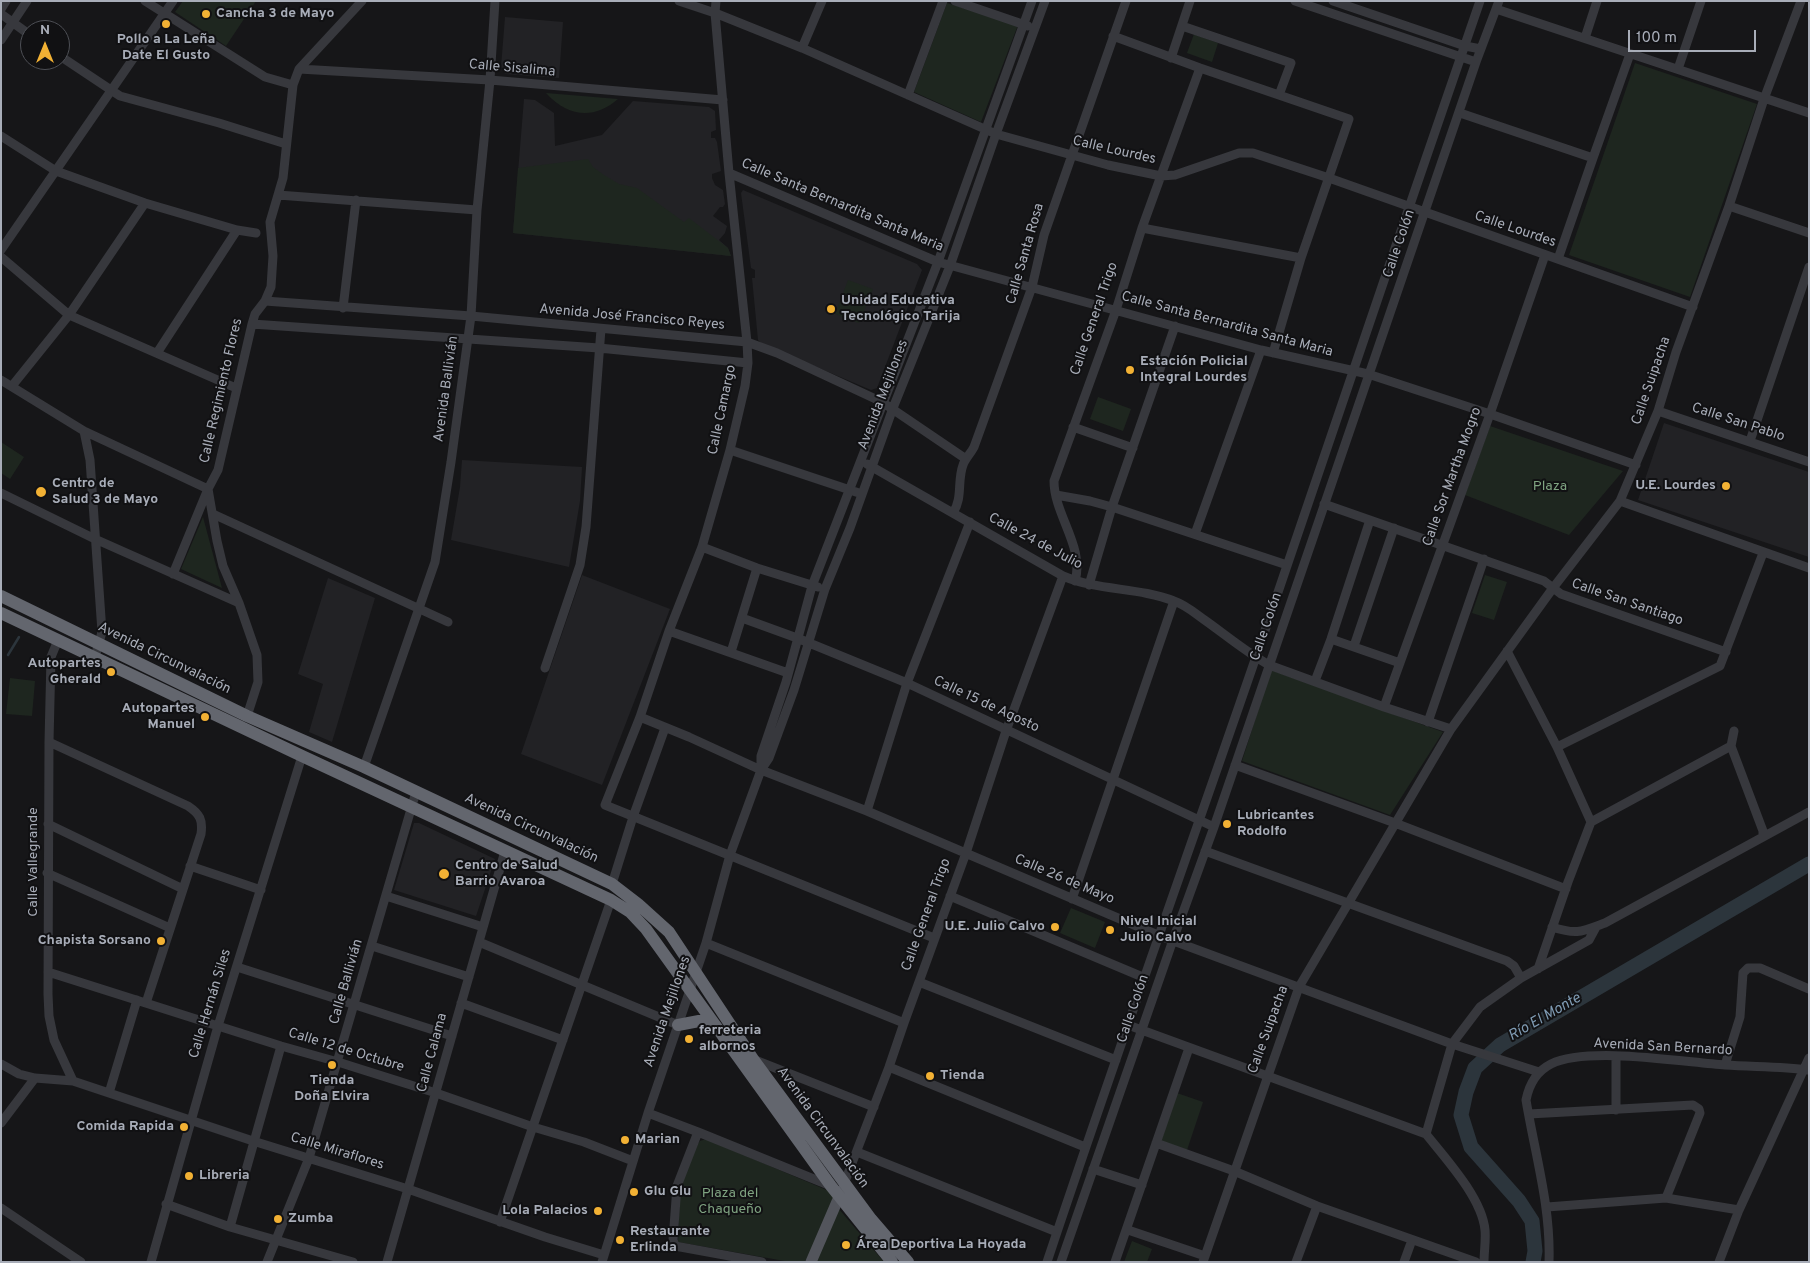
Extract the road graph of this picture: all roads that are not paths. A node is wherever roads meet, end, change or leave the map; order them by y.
1 (6, 1) edge
2 (27, 1) edge
3 (146, 1) edge
4 (173, 1) edge
5 (362, 1) edge
6 (495, 1) edge
7 (679, 1) edge
8 (716, 1) edge
9 (822, 1) edge
10 (943, 1) edge
11 (955, 1) edge
12 (1032, 1) edge
13 (1045, 1) edge
14 (1126, 1) edge
15 (1190, 1) edge
16 (1295, 1) edge
17 (1333, 1) edge
18 (1480, 1) edge
19 (1597, 1) edge
20 (1701, 1) edge
21 (1801, 1) edge
22 (1498, 5) edge
23 (1, 9) edge
24 (164, 13) junction
25 (715, 13) junction
26 (1, 14) edge
27 (12, 23) junction
28 (1024, 23) junction
29 (1182, 26) junction
30 (20, 28) edge
31 (1035, 29) junction
32 (1113, 36) junction
33 (1585, 38) junction
34 (1, 40) edge
35 (1464, 46) junction
36 (802, 48) junction
37 (1481, 49) junction
38 (1630, 54) junction
39 (1461, 56) junction
40 (1171, 58) junction
41 (1476, 62) junction
42 (70, 63) edge
43 (1200, 68) junction
44 (299, 69) junction
45 (1678, 70) junction
46 (490, 80) junction
47 (293, 85) junction
48 (112, 92) junction
49 (908, 95) junction
50 (1279, 96) junction
51 (1764, 99) junction
52 (723, 100) junction
53 (1460, 113) junction
54 (1809, 113) edge
55 (986, 129) junction
56 (996, 134) junction
57 (1, 136) edge
58 (286, 144) junction
59 (1071, 155) junction
60 (1592, 158) junction
61 (56, 171) junction
62 (729, 173) junction
63 (1161, 176) junction
64 (1329, 178) junction
65 (278, 195) junction
66 (356, 200) junction
67 (145, 203) junction
68 (1409, 206) junction
69 (1729, 206) junction
70 (477, 210) junction
71 (1425, 212) junction
72 (1142, 228) junction
73 (237, 230) junction
74 (256, 233) dead end
75 (1809, 233) edge
76 (1, 250) edge
77 (1545, 255) junction
78 (1, 257) edge
79 (1302, 258) junction
80 (1558, 259) junction
81 (938, 262) junction
82 (950, 266) junction
83 (1809, 267) edge
84 (1032, 287) junction
85 (265, 301) junction
86 (1693, 306) junction
87 (342, 308) junction
88 (1116, 310) junction
89 (69, 315) junction
90 (471, 316) junction
91 (252, 324) junction
92 (1175, 326) junction
93 (601, 329) junction
94 (468, 340) junction
95 (747, 342) junction
96 (599, 348) junction
97 (1261, 350) junction
98 (157, 353) junction
99 (1273, 353) junction
100 (748, 363) junction
101 (1352, 372) junction
102 (1368, 374) junction
103 (1, 380) edge
104 (12, 386) junction
105 (236, 388) junction
106 (882, 402) junction
107 (893, 408) junction
108 (1658, 411) junction
109 (1490, 414) junction
110 (1073, 427) junction
111 (84, 430) junction
112 (1750, 441) junction
113 (1133, 448) junction
114 (730, 450) junction
115 (966, 459) junction
116 (860, 462) junction
117 (1809, 462) edge
118 (872, 466) junction
119 (1636, 466) junction
120 (208, 489) junction
121 (849, 489) junction
122 (1, 493) edge
123 (862, 494) junction
124 (1056, 495) junction
125 (1620, 501) junction
126 (1324, 504) junction
127 (1112, 507) junction
128 (953, 513) junction
129 (214, 514) junction
130 (1370, 520) junction
131 (970, 522) junction
132 (1394, 528) junction
133 (1194, 534) junction
134 (95, 540) junction
135 (1443, 545) junction
136 (702, 547) junction
137 (1763, 553) junction
138 (1484, 559) junction
139 (1287, 565) junction
140 (757, 568) junction
141 (1809, 568) edge
142 (173, 574) junction
143 (1063, 576) junction
144 (1075, 581) junction
145 (1089, 585) junction
146 (812, 586) junction
147 (1553, 588) junction
148 (825, 589) junction
149 (1, 596) edge
150 (1174, 601) junction
151 (239, 603) junction
152 (420, 610) junction
153 (2, 614) edge
154 (742, 618) junction
155 (448, 622) dead end
156 (670, 631) junction
157 (797, 638) junction
158 (1331, 639) junction
159 (58, 640) junction
160 (808, 643) junction
161 (99, 644) junction
162 (1354, 646) junction
163 (1507, 651) junction
164 (731, 652) junction
165 (1726, 652) junction
166 (95, 657) junction
167 (1256, 658) junction
168 (1400, 663) junction
169 (1269, 665) junction
170 (544, 668) dead end
171 (788, 673) junction
172 (1315, 681) junction
173 (907, 683) junction
174 (1384, 707) junction
175 (247, 716) junction
176 (640, 717) junction
177 (1428, 722) junction
178 (665, 728) junction
179 (1450, 729) junction
180 (1006, 731) junction
181 (1734, 731) dead end
182 (49, 742) junction
183 (1731, 746) junction
184 (1557, 747) junction
185 (302, 756) junction
186 (1235, 764) junction
187 (364, 767) junction
188 (761, 770) junction
189 (1113, 779) junction
190 (416, 792) junction
191 (412, 806) junction
192 (868, 812) junction
193 (1809, 812) edge
194 (633, 817) junction
195 (1198, 821) junction
196 (1591, 822) junction
197 (1394, 823) junction
198 (48, 824) junction
199 (1214, 827) junction
200 (1763, 837) junction
201 (1205, 850) junction
202 (505, 851) junction
203 (966, 853) junction
204 (730, 855) junction
205 (190, 866) junction
206 (47, 873) junction
207 (612, 884) junction
208 (182, 888) junction
209 (1566, 888) junction
210 (261, 890) junction
211 (386, 896) junction
212 (950, 896) junction
213 (1072, 899) junction
214 (611, 900) junction
215 (1348, 901) junction
216 (483, 927) junction
217 (1552, 927) junction
218 (1596, 927) junction
219 (170, 928) junction
220 (1160, 936) junction
221 (934, 938) junction
222 (1172, 940) junction
223 (479, 942) junction
224 (706, 943) junction
225 (372, 946) junction
226 (237, 968) junction
227 (1538, 969) junction
228 (48, 972) junction
229 (697, 972) junction
230 (468, 977) junction
231 (1145, 978) junction
232 (1521, 978) junction
233 (919, 982) junction
234 (582, 985) junction
235 (1299, 987) junction
236 (1809, 989) edge
237 (690, 990) junction
238 (137, 1000) junction
239 (146, 1003) junction
240 (461, 1003) junction
241 (354, 1005) junction
242 (712, 1022) junction
243 (904, 1022) junction
244 (678, 1025) junction
245 (1128, 1025) junction
246 (218, 1026) junction
247 (1141, 1030) junction
248 (452, 1036) junction
249 (562, 1040) junction
250 (1452, 1044) junction
251 (281, 1046) junction
252 (1189, 1048) junction
253 (1616, 1056) junction
254 (1809, 1058) edge
255 (753, 1059) junction
256 (1116, 1060) junction
257 (338, 1062) junction
258 (1, 1064) edge
259 (1725, 1065) junction
260 (889, 1067) junction
261 (1806, 1069) edge
262 (1539, 1072) junction
263 (1267, 1075) junction
264 (34, 1078) junction
265 (73, 1080) junction
266 (110, 1093) junction
267 (436, 1093) junction
268 (874, 1106) junction
269 (1616, 1110) junction
270 (648, 1113) junction
271 (1529, 1114) junction
272 (192, 1120) junction
273 (1, 1123) edge
274 (533, 1128) junction
275 (698, 1132) junction
276 (1426, 1134) junction
277 (253, 1141) junction
278 (1156, 1143) junction
279 (1085, 1146) junction
280 (857, 1152) junction
281 (310, 1158) junction
282 (634, 1160) junction
283 (1093, 1169) junction
284 (1234, 1171) junction
285 (1142, 1186) junction
286 (408, 1189) junction
287 (838, 1189) junction
288 (1666, 1198) junction
289 (166, 1204) junction
290 (1317, 1206) junction
291 (1547, 1206) junction
292 (1, 1208) edge
293 (1740, 1210) junction
294 (500, 1222) junction
295 (230, 1227) junction
296 (1128, 1230) junction
297 (1057, 1232) junction
298 (1412, 1240) junction
299 (274, 1241) junction
300 (603, 1259) edge
301 (1204, 1259) edge
302 (78, 1260) edge
303 (151, 1262) edge
304 (267, 1262) edge
305 (352, 1262) edge
306 (387, 1262) edge
307 (762, 1262) edge
308 (811, 1262) edge
309 (892, 1262) edge
310 (908, 1262) edge
311 (1047, 1262) edge
312 (1061, 1262) edge
313 (1116, 1262) edge
314 (1296, 1262) edge
315 (1404, 1262) edge
316 (1476, 1262) edge
317 (1484, 1262) edge
318 (1549, 1262) edge
319 (1719, 1262) edge

1 - 23 street
2 - 27 street
3 - 24 street
4 - 24 street
5 - 44 street, Calle Regimiento Flores
6 - 46 street, Avenida Ballivián
7 - 25 street, Calle Lourdes
8 - 25 street, Calle Camargo
9 - 36 street
10 - 49 street
11 - 28 street
12 - 28 street, Avenida Mejillones
13 - 31 street, Avenida Mejillones
14 - 32 street, Calle Santa Rosa
15 - 29 street
16 - 39 street
17 - 35 street
18 - 35 street, Calle Colón
19 - 33 street
20 - 45 street
21 - 51 street, Calle Suipacha
22 - 33 street
22 - 37 street, Calle Colón
24 - 47 street
24 - 48 street
25 - 36 street, Calle Lourdes
25 - 52 street, Calle Camargo
26 - 27 street
27 - 30 street
27 - 34 street
28 - 31 street
28 - 55 street, Avenida Mejillones
29 - 40 street
29 - 50 street
31 - 56 street, Avenida Mejillones
32 - 40 street
32 - 59 street, Calle Santa Rosa
33 - 38 street
35 - 37 street
35 - 39 street, Calle Colón
36 - 49 street, Calle Lourdes
37 - 41 street, Calle Colón
38 - 45 street
38 - 60 street
39 - 41 street
39 - 68 street, Calle Colón
40 - 43 street
41 - 53 street, Calle Colón
42 - 48 street
43 - 50 street
43 - 63 street, Calle General Trigo
44 - 46 street, Calle Sisalima
44 - 47 street, Calle Regimiento Flores
45 - 51 street
46 - 52 street, Calle Sisalima
46 - 70 street, Avenida Ballivián
47 - 58 street, Calle Regimiento Flores
48 - 58 street
48 - 61 street
49 - 55 street, Calle Lourdes
50 - 64 street
51 - 54 street
51 - 69 street, Calle Suipacha
52 - 62 street, Calle Camargo
53 - 60 street
53 - 71 street, Calle Colón
55 - 56 street, Calle Lourdes
55 - 81 street, Avenida Mejillones
56 - 59 street, Calle Lourdes
56 - 82 street, Avenida Mejillones
57 - 61 street
58 - 65 street, Calle Regimiento Flores
59 - 63 street, Calle Lourdes
59 - 84 street, Calle Santa Rosa
60 - 80 street
61 - 67 street
61 - 76 street
62 - 81 street, Calle Santa Bernardita Santa Maria
62 - 95 street, Calle Camargo
63 - 64 street, Calle Lourdes
63 - 72 street, Calle General Trigo
64 - 68 street, Calle Lourdes
64 - 79 street
65 - 66 street
65 - 85 street, Calle Regimiento Flores
66 - 70 street
66 - 87 street
67 - 73 street
67 - 89 street
68 - 71 street, Calle Lourdes
68 - 101 street, Calle Colón
69 - 75 street
69 - 86 street, Calle Suipacha
70 - 90 street, Avenida Ballivián
71 - 77 street, Calle Lourdes
71 - 102 street, Calle Colón
72 - 79 street
72 - 88 street, Calle General Trigo
73 - 74 street
73 - 98 street
77 - 80 street, Calle Lourdes
77 - 109 street, Calle Sor Martha Mogro
78 - 89 street
79 - 99 street
80 - 86 street, Calle Lourdes
81 - 82 street, Calle Santa Bernardita Santa Maria
81 - 106 street, Avenida Mejillones
82 - 84 street, Calle Santa Bernardita Santa Maria
82 - 107 street, Avenida Mejillones
83 - 112 street
84 - 88 street, Calle Santa Bernardita Santa Maria
84 - 115 street, Calle Santa Rosa
85 - 87 street, Avenida José Francisco Reyes
85 - 91 street, Calle Regimiento Flores
86 - 108 street, Calle Suipacha
87 - 90 street, Avenida José Francisco Reyes
88 - 92 street, Calle Santa Bernardita Santa Maria
88 - 110 street, Calle General Trigo
89 - 98 street
89 - 104 street
90 - 93 street, Avenida José Francisco Reyes
90 - 94 street, Avenida Ballivián
91 - 94 street
91 - 105 street, Calle Regimiento Flores
92 - 97 street, Calle Santa Bernardita Santa Maria
92 - 113 street
93 - 95 street, Avenida José Francisco Reyes
93 - 96 street
94 - 96 street
94 - 152 street, Avenida Ballivián
95 - 100 street, Calle Camargo
95 - 106 street, Avenida José Francisco Reyes
96 - 100 street
96 - 170 street
97 - 99 street, Calle Santa Bernardita Santa Maria
97 - 133 street
98 - 105 street
99 - 101 street, Calle Santa Bernardita Santa Maria
100 - 114 street, Calle Camargo
101 - 102 street, Calle Santa Bernardita Santa Maria
101 - 139 street, Calle Colón
102 - 109 street, Calle Santa Bernardita Santa Maria
102 - 126 street, Calle Colón
103 - 104 street
104 - 111 street
105 - 120 street, Calle Regimiento Flores
106 - 107 street, Avenida José Francisco Reyes
106 - 116 street, Avenida Mejillones
107 - 115 street, Avenida José Francisco Reyes
107 - 118 street, Avenida Mejillones
108 - 112 street, Calle San Pablo
108 - 119 street, Calle Suipacha
109 - 119 street, Calle Santa Bernardita Santa Maria
109 - 135 street, Calle Sor Martha Mogro
110 - 113 street
110 - 124 street, Calle General Trigo
111 - 120 street
111 - 134 street
112 - 117 street, Calle San Pablo
113 - 127 street
114 - 121 street
114 - 136 street, Calle Camargo
115 - 128 street, Calle Santa Rosa
116 - 118 street, Calle 24 de Julio
116 - 121 street, Avenida Mejillones
118 - 123 street, Avenida Mejillones
118 - 128 street, Calle 24 de Julio
119 - 125 street, Calle Suipacha
120 - 129 street
120 - 142 street, Calle Regimiento Flores
121 - 123 street
121 - 146 street, Avenida Mejillones
122 - 134 street
123 - 148 street, Avenida Mejillones
124 - 127 street
124 - 144 street, Calle General Trigo
125 - 137 street
125 - 147 street, Calle Suipacha
126 - 130 street, Calle San Santiago
126 - 169 street, Calle Colón
127 - 133 street
127 - 145 street
128 - 131 street, Calle 24 de Julio
129 - 151 street
129 - 152 street
130 - 132 street, Calle San Santiago
130 - 158 street
131 - 143 street, Calle 24 de Julio
131 - 173 street
132 - 135 street, Calle San Santiago
132 - 162 street
133 - 139 street
134 - 142 street
134 - 161 street
135 - 138 street, Calle San Santiago
135 - 168 street, Calle Sor Martha Mogro
136 - 140 street
136 - 156 street, Calle Camargo
137 - 141 street
137 - 165 street
138 - 147 street, Calle San Santiago
138 - 177 street
139 - 167 street, Calle Colón
140 - 146 street
140 - 154 street
142 - 151 street
143 - 144 street, Calle 24 de Julio
143 - 180 street, Calle General Trigo
144 - 145 street, Calle 24 de Julio
145 - 150 street, Calle 24 de Julio
146 - 148 street
146 - 157 street, Avenida Mejillones
147 - 163 street, Calle Suipacha
147 - 165 street, Calle San Santiago
148 - 160 street, Avenida Mejillones
149 - 161 highway, Avenida Circunvalación
150 - 167 street, Calle 24 de Julio
150 - 189 street
151 - 175 street
152 - 155 street
152 - 187 street, Avenida Ballivián
153 - 159 highway, Avenida Circunvalación
154 - 157 street, Calle 15 de Agosto
154 - 164 street
156 - 164 street
156 - 176 street, Calle Camargo
157 - 160 street, Calle 15 de Agosto
157 - 171 street, Avenida Mejillones
158 - 162 street
158 - 172 street
159 - 166 highway, Avenida Circunvalación
159 - 182 street, Calle Vallegrande
160 - 173 street, Calle 15 de Agosto
160 - 188 street, Avenida Mejillones
161 - 166 street
161 - 175 highway, Avenida Circunvalación
162 - 168 street
163 - 179 street, Calle Suipacha
163 - 184 street
164 - 171 street
165 - 184 street
166 - 185 highway, Avenida Circunvalación
167 - 169 street, Calle 24 de Julio
167 - 195 street, Calle Colón
168 - 174 street, Calle Sor Martha Mogro
169 - 172 street, Calle 24 de Julio
169 - 186 street, Calle Colón
171 - 188 street, Avenida Mejillones
172 - 174 street, Calle 24 de Julio
173 - 180 street, Calle 15 de Agosto
173 - 192 street
174 - 177 street, Calle 24 de Julio
175 - 187 highway, Avenida Circunvalación
176 - 178 street, Calle 26 de Mayo
176 - 194 street, Calle Camargo
177 - 179 street, Calle 24 de Julio
178 - 188 street, Calle 26 de Mayo
178 - 194 street
179 - 197 street, Calle Suipacha
180 - 189 street, Calle 15 de Agosto
180 - 203 street, Calle General Trigo
181 - 183 street
182 - 198 street, Calle Vallegrande
182 - 205 street
183 - 196 street
183 - 200 street
184 - 196 street
185 - 191 highway, Avenida Circunvalación
185 - 210 street, Calle Hernán Siles
186 - 197 street
186 - 199 street, Calle Colón
187 - 190 highway, Avenida Circunvalación
188 - 192 street, Calle 26 de Mayo
188 - 204 street, Avenida Mejillones
189 - 195 street, Calle 15 de Agosto
189 - 213 street
190 - 191 street, Calle Ballivián
190 - 207 highway, Avenida Circunvalación
191 - 202 highway, Avenida Circunvalación
191 - 211 street, Calle Ballivián
192 - 203 street, Calle 26 de Mayo
193 - 200 street
194 - 204 street
194 - 207 street
195 - 199 street, Calle 15 de Agosto
195 - 220 street, Calle Colón
196 - 209 street
197 - 209 street
197 - 215 street, Calle Suipacha
198 - 206 street, Calle Vallegrande
198 - 208 street
199 - 201 street, Calle Colón
200 - 218 street
201 - 215 street
201 - 222 street, Calle Colón
202 - 214 highway, Avenida Circunvalación
202 - 216 street, Calle Calama
203 - 212 street, Calle General Trigo
203 - 213 street, Calle 26 de Mayo
204 - 221 street
204 - 224 street, Avenida Mejillones
205 - 208 street
205 - 210 street
206 - 219 street
206 - 228 street, Calle Vallegrande
207 - 229 highway, Avenida Circunvalación
208 - 219 street
209 - 217 street
210 - 226 street, Calle Hernán Siles
211 - 216 street
211 - 225 street, Calle Ballivián
212 - 221 street, Calle General Trigo
212 - 231 street
213 - 220 street, Calle 26 de Mayo
214 - 234 street
214 - 237 highway, Avenida Circunvalación
215 - 232 street
215 - 235 street, Calle Suipacha
216 - 223 street, Calle Calama
217 - 218 street
217 - 227 street
218 - 227 street
219 - 239 street
220 - 222 street, Calle 26 de Mayo
220 - 231 street, Calle Colón
221 - 233 street, Calle General Trigo
222 - 235 street, Calle 26 de Mayo
222 - 247 street, Calle Colón
223 - 230 street, Calle Calama
223 - 234 street
224 - 229 street, Avenida Mejillones
224 - 243 street
225 - 230 street
225 - 241 street, Calle Ballivián
226 - 241 street
226 - 246 street, Calle Hernán Siles
227 - 232 street
228 - 238 street, Calle 12 de Octubre
228 - 265 street, Calle Vallegrande
229 - 237 street, Avenida Mejillones
229 - 255 highway, Avenida Circunvalación
230 - 240 street, Calle Calama
231 - 245 street, Calle Colón
232 - 250 street
233 - 243 street, Calle General Trigo
233 - 256 street
234 - 244 street
234 - 249 street
235 - 250 street, Calle 26 de Mayo
235 - 263 street, Calle Suipacha
236 - 259 street
237 - 242 highway, Avenida Circunvalación
237 - 244 street, Avenida Mejillones
238 - 239 street, Calle 12 de Octubre
238 - 266 street
239 - 246 street, Calle 12 de Octubre
240 - 248 street, Calle Calama
240 - 249 street
241 - 248 street
241 - 257 street, Calle Ballivián
242 - 244 highway
242 - 287 highway, Avenida Circunvalación
243 - 260 street, Calle General Trigo
244 - 270 street, Avenida Mejillones
245 - 247 street
245 - 256 street, Calle Colón
246 - 251 street, Calle 12 de Octubre
246 - 272 street, Calle Hernán Siles
247 - 252 street
247 - 283 street, Calle Colón
248 - 267 street, Calle Calama
249 - 274 street
250 - 262 street, Calle 26 de Mayo
250 - 276 street
251 - 257 street, Calle 12 de Octubre
251 - 277 street
252 - 263 street
252 - 278 street
253 - 259 street, Avenida San Bernardo
253 - 262 street, Avenida San Bernardo
253 - 269 street
254 - 261 street
255 - 268 street
255 - 287 highway, Avenida Circunvalación
256 - 279 street, Calle Colón
257 - 267 street, Calle 12 de Octubre
257 - 281 street, Calle Ballivián
258 - 264 street, Calle Miraflores
259 - 261 street, Avenida San Bernardo
260 - 268 street, Calle General Trigo
260 - 279 street
261 - 293 street
262 - 271 street
263 - 276 street
263 - 284 street, Calle Suipacha
264 - 265 street, Calle Miraflores
264 - 273 street
265 - 266 street, Calle Miraflores
266 - 272 street, Calle Miraflores
267 - 274 street, Calle 12 de Octubre
267 - 286 street, Calle Calama
268 - 280 street, Calle General Trigo
269 - 271 street
269 - 288 street
270 - 275 street
270 - 282 street, Avenida Mejillones
271 - 291 street
272 - 277 street, Calle Miraflores
272 - 289 street, Calle Hernán Siles
274 - 282 street, Calle 12 de Octubre
274 - 294 street
275 - 287 street
275 - 307 street
276 - 317 street
277 - 281 street, Calle Miraflores
277 - 295 street
278 - 284 street
278 - 285 street
279 - 297 street, Calle Colón
280 - 287 street, Calle General Trigo
280 - 297 street
281 - 286 street, Calle Miraflores
281 - 299 street, Calle Ballivián
282 - 300 street, Avenida Mejillones
283 - 285 street
283 - 312 street, Calle Colón
284 - 290 street
284 - 301 street, Calle Suipacha
285 - 296 street
286 - 294 street, Calle Miraflores
286 - 306 street, Calle Calama
287 - 308 main road, Calle General Trigo
287 - 309 highway, Avenida Circunvalación
287 - 310 highway, Avenida Circunvalación
288 - 291 street
288 - 293 street
289 - 295 street
289 - 303 street, Calle Hernán Siles
290 - 298 street
290 - 314 street
291 - 318 street
292 - 302 street
293 - 319 street
294 - 300 street, Calle Miraflores
295 - 299 street
296 - 301 street
296 - 313 street
297 - 311 street, Calle Colón
298 - 315 street
298 - 316 street
299 - 304 street, Calle Ballivián
299 - 305 street

